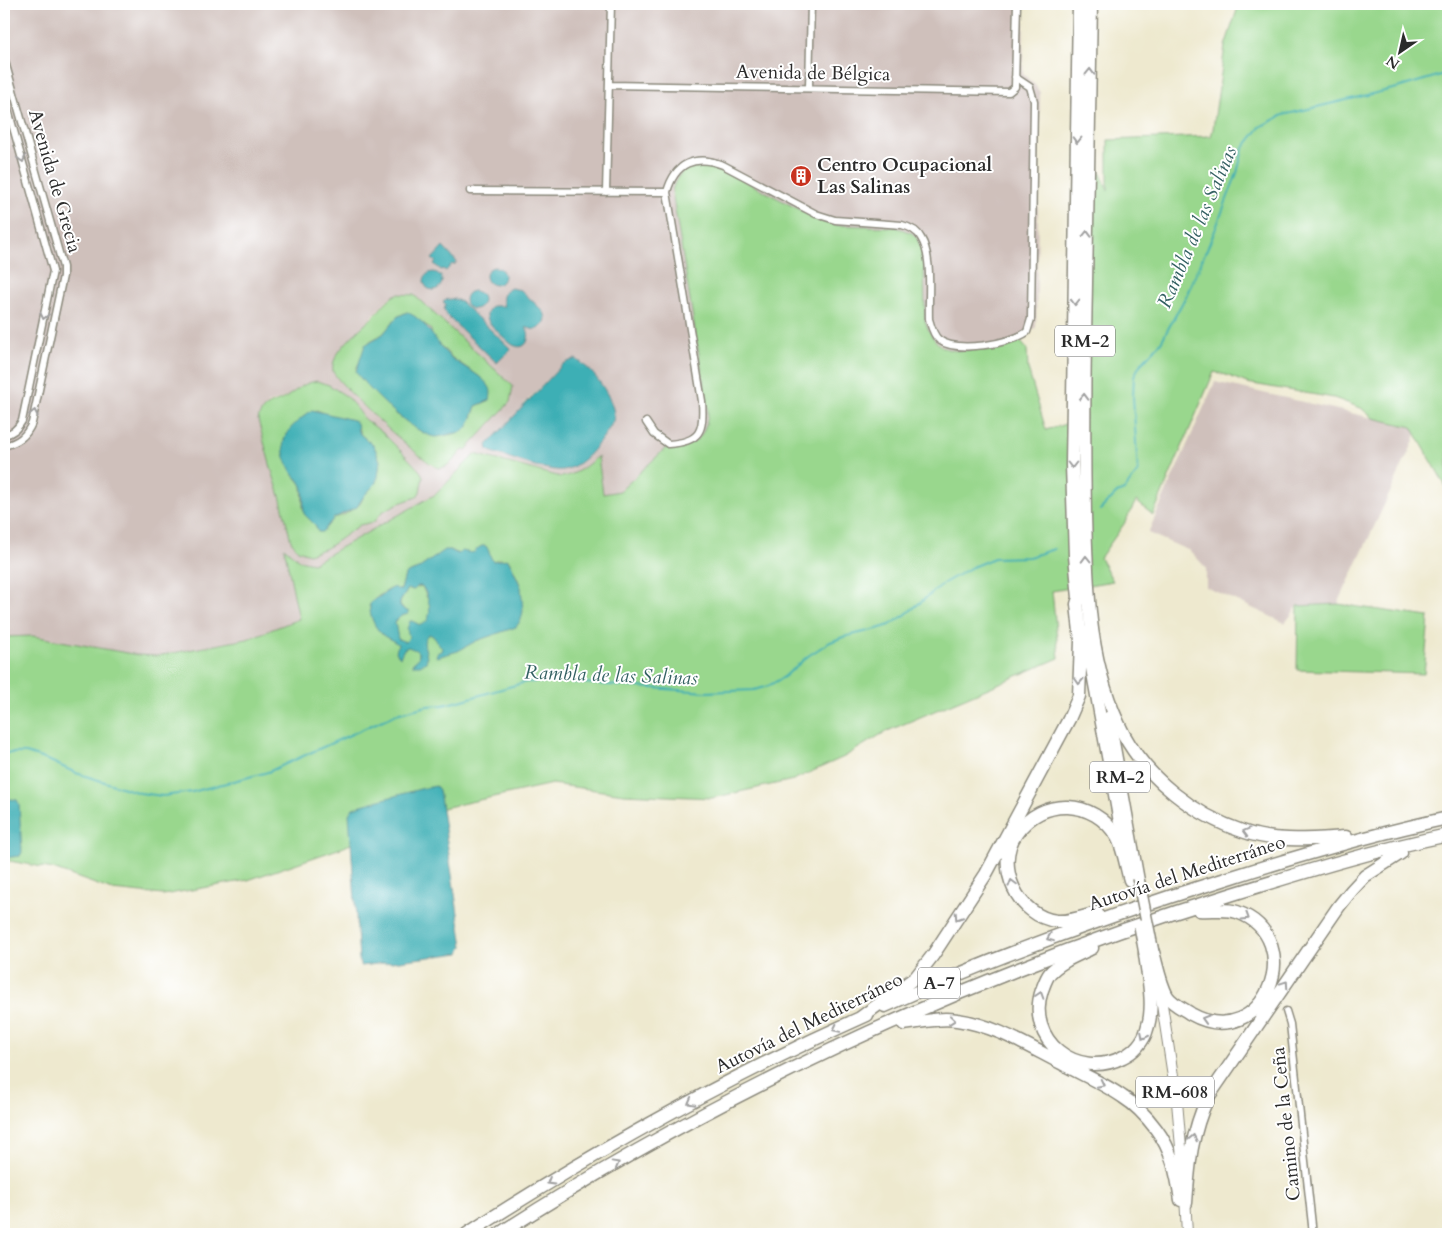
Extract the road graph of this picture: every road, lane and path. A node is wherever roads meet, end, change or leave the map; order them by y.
1 (611, 4) edge
2 (811, 4) edge
3 (1017, 4) edge
4 (1067, 4) edge
5 (1078, 4) edge
6 (1091, 4) edge
7 (1078, 49) junction
8 (4, 58) edge
9 (1015, 77) junction
10 (609, 85) junction
11 (809, 87) junction
12 (4, 96) edge
13 (470, 191) dead end
14 (606, 192) junction
15 (667, 192) junction
16 (646, 422) dead end
17 (4, 435) edge
18 (4, 446) edge
19 (1079, 598) junction
20 (1100, 677) junction
21 (1448, 813) edge
22 (1448, 818) edge
23 (1448, 835) edge
24 (1346, 837) junction
25 (1448, 842) edge
26 (1400, 853) junction
27 (1134, 879) junction
28 (1199, 910) junction
29 (1098, 945) junction
30 (1149, 953) junction
31 (1286, 1011) dead end
32 (860, 1018) junction
33 (904, 1024) junction
34 (687, 1124) junction
35 (1184, 1203) junction
36 (466, 1234) edge
37 (499, 1234) edge
38 (1186, 1234) edge
39 (1313, 1234) edge

1 - 10 street
2 - 11 street
3 - 9 street
4 - 7 highway
5 - 7 highway, RM-2
20 -> 6 highway, RM-2
7 -> 19 highway, RM-2
18 -> 8 street, Avenida de Grecia
9 - 11 street, Avenida de Bélgica
9 - 15 street
10 - 11 street, Avenida de Bélgica
10 - 14 street
12 -> 17 street, Avenida de Grecia
13 - 14 street
14 - 15 street
15 - 16 street
19 - 27 highway, RM-2
19 -> 32 highway
24 -> 20 highway
20 - 27 highway, RM-2
21 - 24 highway
22 -> 32 highway, Autovía del Mediterráneo / A-7
23 - 34 highway, Autovía del Mediterráneo / A-7
24 -> 27 highway
25 - 26 highway
26 - 28 highway
35 -> 26 highway
27 - 30 highway, RM-2, bridge
28 - 29 highway
28 -> 30 highway
30 -> 29 highway
29 - 33 highway
30 - 35 main road
31 - 39 street, Camino de la Ceña
32 -> 36 highway, Autovía del Mediterráneo / A-7
33 - 34 highway
33 -> 35 highway
37 -> 34 highway, Autovía del Mediterráneo / A-7
35 - 38 main road

